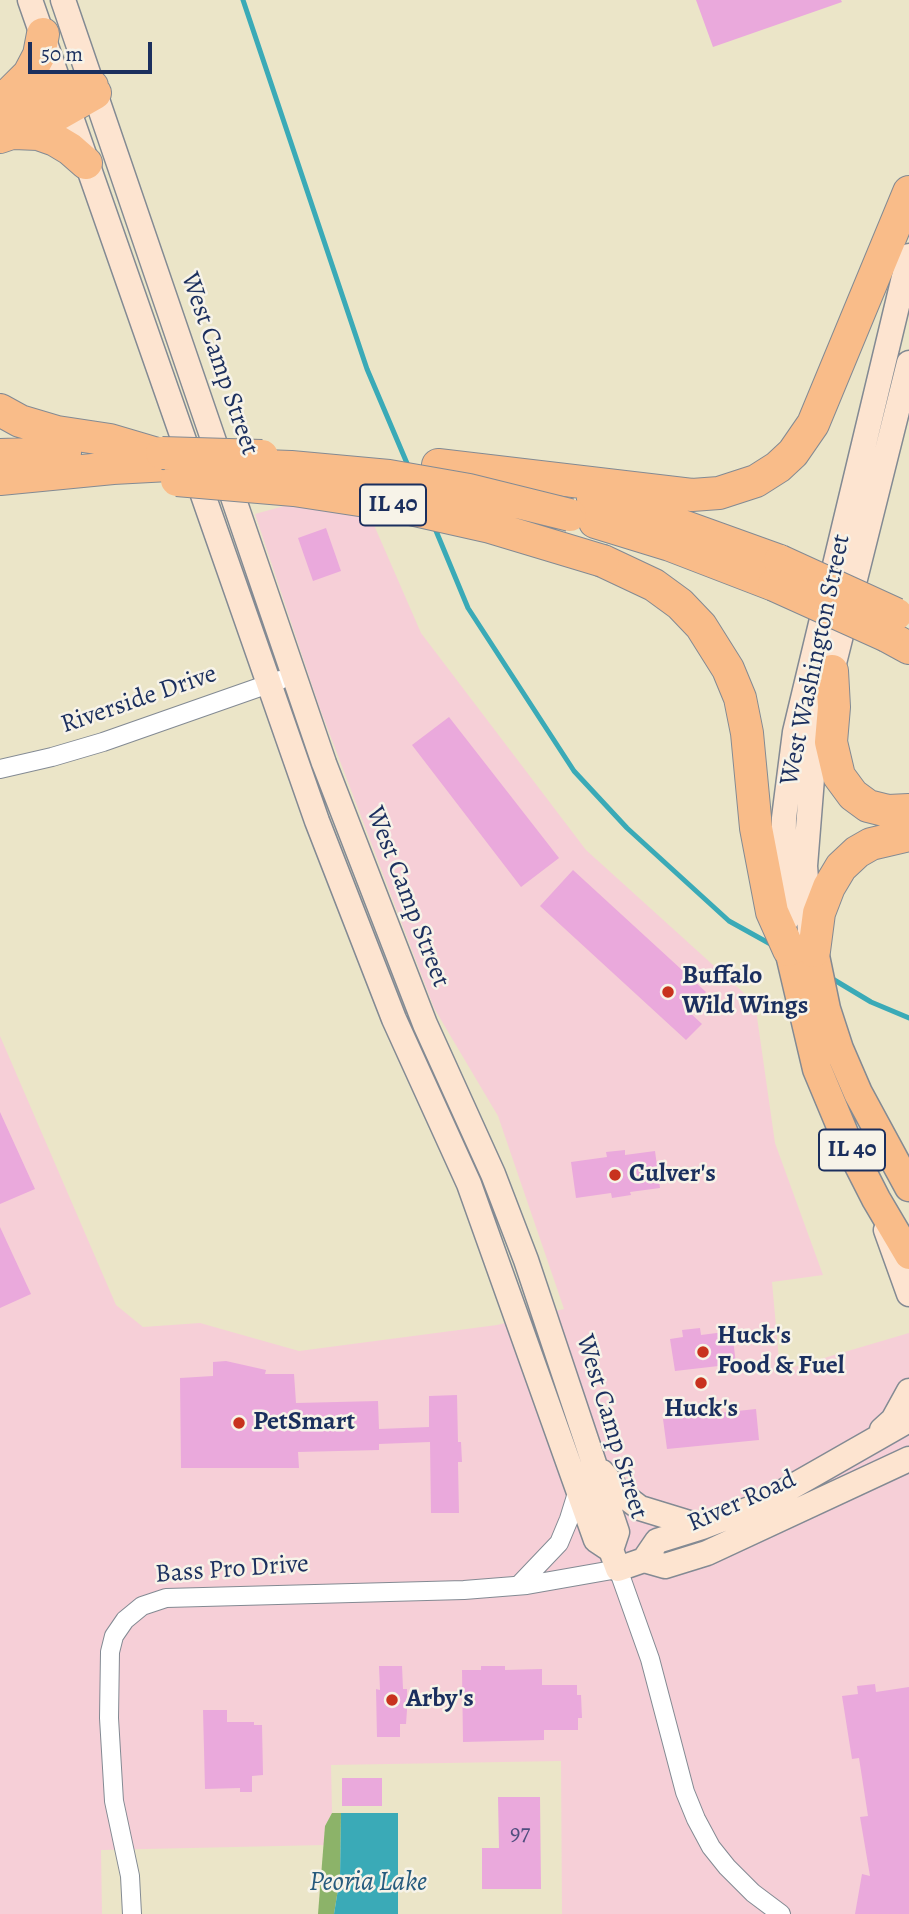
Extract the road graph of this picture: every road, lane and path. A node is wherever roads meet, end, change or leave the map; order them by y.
1 (30, 0) edge
2 (63, 0) edge
3 (43, 34) junction
4 (94, 89) junction
5 (64, 99) junction
6 (3, 120) edge
7 (86, 163) junction
8 (909, 192) edge
9 (909, 256) edge
10 (909, 363) edge
11 (0, 410) edge
12 (0, 455) edge
13 (166, 463) junction
14 (15, 477) edge
15 (561, 495) junction
16 (900, 630) edge
17 (832, 671) junction
18 (294, 676) junction
19 (269, 684) junction
20 (0, 769) edge
21 (909, 810) edge
22 (909, 835) edge
23 (773, 878) junction
24 (815, 900) junction
25 (802, 951) junction
26 (909, 1187) edge
27 (876, 1199) junction
28 (909, 1255) edge
29 (909, 1294) edge
30 (909, 1391) edge
31 (909, 1420) edge
32 (862, 1445) junction
33 (593, 1459) junction
34 (909, 1459) edge
35 (909, 1466) edge
36 (862, 1480) junction
37 (578, 1490) junction
38 (702, 1527) junction
39 (615, 1560) junction
40 (644, 1560) junction
41 (519, 1585) junction
42 (132, 1914) edge
43 (781, 1914) edge

1 - 3 main road, West Camp Street
2 - 4 main road, West Camp Street
3 - 5 main road, West Camp Street
3 - 6 highway
4 - 5 highway
4 - 18 main road, West Camp Street
5 - 6 highway
5 - 7 main road, West Camp Street
6 - 7 highway
7 - 19 main road, West Camp Street
8 - 15 highway
9 - 23 main road, West Washington Street
10 - 17 main road, West Washington Street
11 - 13 highway
12 - 13 highway, IL 40
13 - 14 highway, IL 40
13 - 15 highway, bridge
13 - 15 highway, IL 40, bridge
13 - 23 highway, IL 40, bridge
15 - 16 highway, bridge
17 - 21 highway
17 - 24 main road, West Washington Street
18 - 19 street, Riverside Drive
18 - 33 main road, West Camp Street
19 - 20 street, Riverside Drive
19 - 37 main road, West Camp Street
22 - 24 highway, IL 40
23 - 25 highway, IL 40
24 - 25 highway, IL 40
25 - 26 main road, IL 40
25 - 27 main road, IL 40
27 - 28 main road, IL 40
27 - 29 main road
30 - 32 main road
31 - 32 main road, River Road
32 - 38 main road, River Road
33 - 38 main road
33 - 39 main road, West Camp Street
34 - 36 main road, River Road
35 - 36 main road
36 - 40 main road, River Road
37 - 39 main road, West Camp Street
37 - 41 street
38 - 40 main road, River Road
39 - 40 main road, Bass Pro Drive
39 - 41 street, Bass Pro Drive
39 - 43 street
41 - 42 street, Bass Pro Drive

